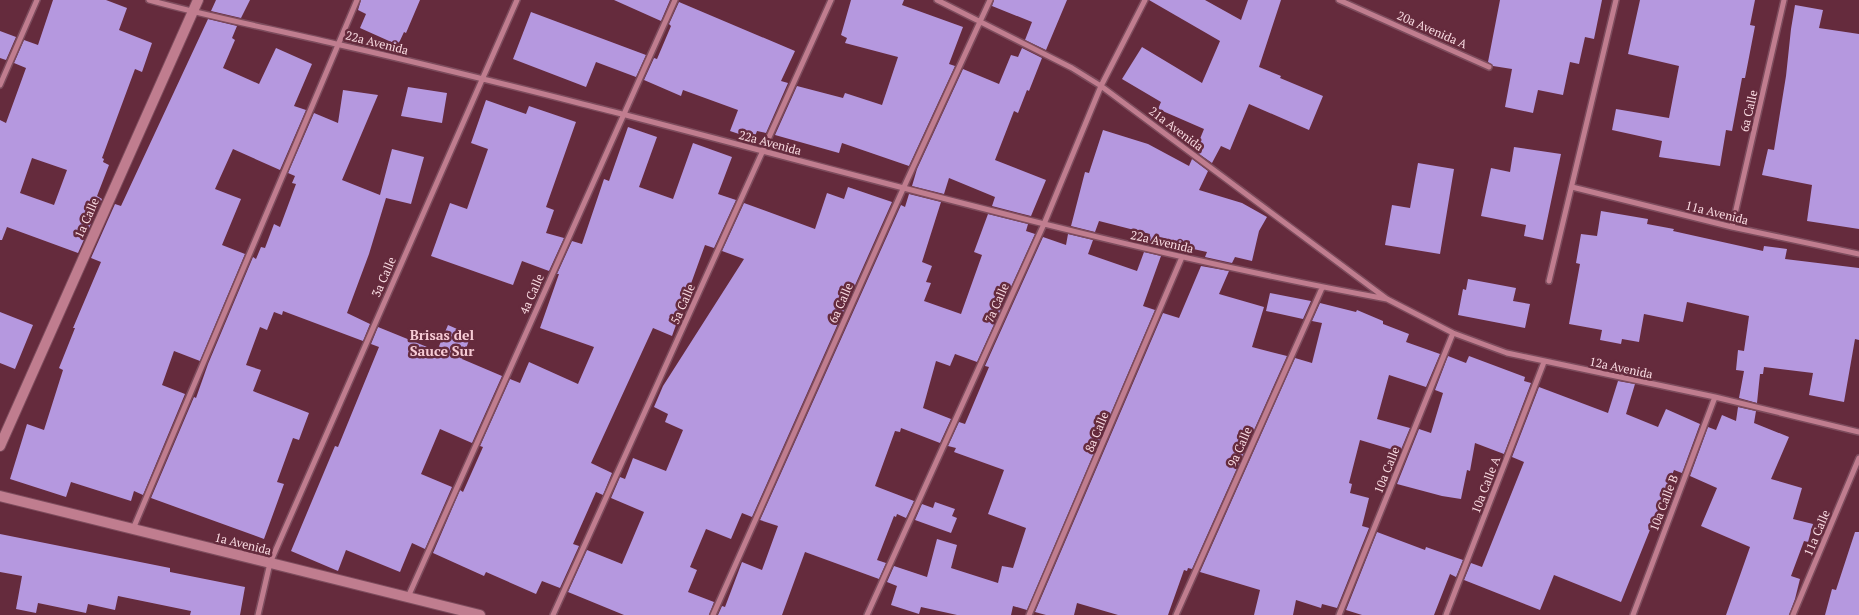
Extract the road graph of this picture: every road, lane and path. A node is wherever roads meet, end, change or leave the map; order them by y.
1 (37, 0) edge
2 (148, 0) edge
3 (198, 0) edge
4 (358, 0) edge
5 (518, 0) edge
6 (676, 0) edge
7 (831, 0) edge
8 (937, 0) edge
9 (990, 0) edge
10 (1144, 0) edge
11 (1340, 0) edge
12 (1616, 0) edge
13 (1784, 0) edge
14 (192, 12) junction
15 (980, 21) junction
16 (338, 44) junction
17 (1489, 67) dead end
18 (482, 79) junction
19 (0, 85) edge
20 (1101, 86) junction
21 (624, 115) junction
22 (763, 152) junction
23 (1572, 187) junction
24 (903, 189) junction
25 (1044, 224) junction
26 (1732, 227) junction
27 (1859, 254) edge
28 (1182, 257) junction
29 (1549, 281) dead end
30 (1322, 288) junction
31 (1387, 299) junction
32 (1454, 333) junction
33 (1544, 362) junction
34 (1715, 397) junction
35 (1859, 432) edge
36 (0, 446) edge
37 (1859, 458) edge
38 (0, 496) edge
39 (133, 529) junction
40 (270, 563) junction
41 (408, 597) junction
42 (258, 615) edge
43 (480, 615) edge
44 (553, 615) edge
45 (713, 615) edge
46 (867, 615) edge
47 (1029, 615) edge
48 (1176, 615) edge
49 (1339, 615) edge
50 (1446, 615) edge
51 (1633, 615) edge
52 (1793, 615) edge

1 - 19 street
2 - 14 street, 22a Avenida
3 - 14 street, 1a Calle
4 - 16 street
5 - 18 street, 3a Calle
6 - 21 street, 4a Calle
7 - 22 street, 5a Calle
8 - 15 street, 21a Avenida
9 - 15 street, 6a Calle
10 - 20 street, 7a Calle
11 - 17 street, 20a Avenida A
12 - 23 street
13 - 26 street, 6a Calle
14 - 16 street, 22a Avenida
14 - 36 street, 1a Calle
15 - 20 street, 21a Avenida
15 - 24 street, 6a Calle
16 - 18 street, 22a Avenida
16 - 39 street
18 - 21 street, 22a Avenida
18 - 40 street, 3a Calle
20 - 25 street, 7a Calle
20 - 31 street, 21a Avenida
21 - 22 street, 22a Avenida
21 - 41 street, 4a Calle
22 - 24 street, 22a Avenida
22 - 44 street, 5a Calle
23 - 26 street, 11a Avenida
23 - 29 street
24 - 25 street, 22a Avenida
24 - 45 street, 6a Calle
25 - 28 street, 22a Avenida
25 - 46 street, 7a Calle
26 - 27 street, 11a Avenida
28 - 30 street, 22a Avenida
28 - 47 street, 8a Calle
30 - 31 street, 22a Avenida
30 - 48 street, 9a Calle
31 - 32 street, 12a Avenida
32 - 33 street, 12a Avenida
32 - 49 street, 10a Calle
33 - 34 street, 12a Avenida
33 - 50 street, 10a Calle A
34 - 35 street, 12a Avenida
34 - 51 street, 10a Calle B
37 - 52 street, 11a Calle
38 - 39 street, 1a Avenida
39 - 40 street, 1a Avenida
40 - 41 street, 1a Avenida
40 - 42 street, 3a Calle
41 - 43 street, 1a Avenida

